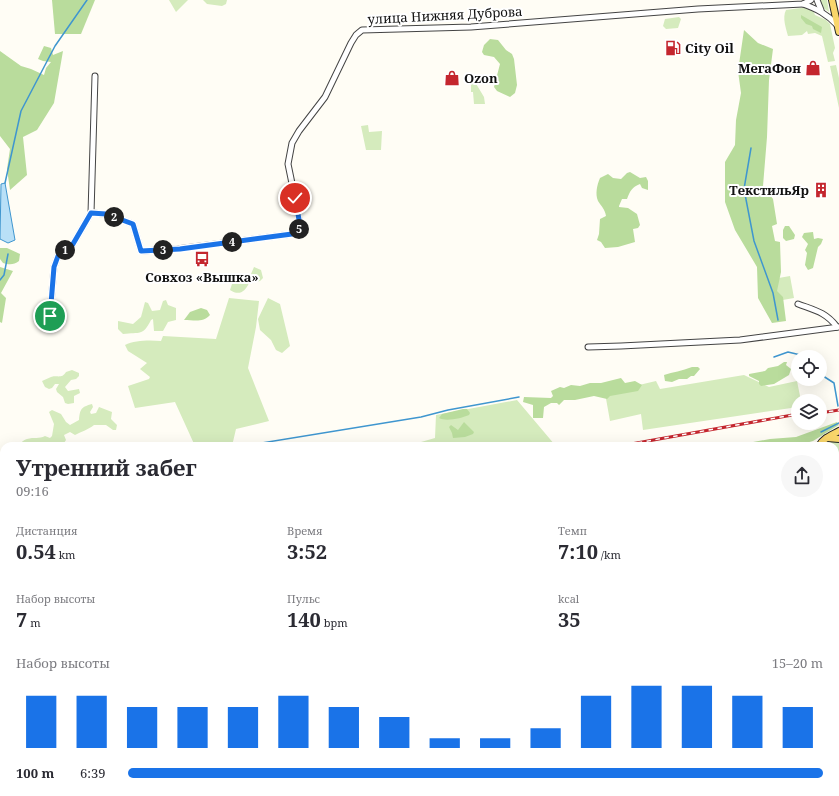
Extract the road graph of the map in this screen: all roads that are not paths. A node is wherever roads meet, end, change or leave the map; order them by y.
1 (811, 0) edge
2 (817, 0) edge
3 (832, 0) edge
4 (804, 4) junction
5 (821, 10) junction
6 (826, 14) junction
7 (838, 22) edge
8 (95, 76) dead end
9 (91, 213) junction
10 (798, 304) dead end
11 (50, 316) dead end
12 (838, 327) edge
13 (588, 347) dead end
14 (839, 431) edge
15 (826, 438) junction
16 (839, 439) edge
17 (821, 442) edge

1 - 4 street, улица Нижняя Дуброва
2 - 5 street
3 - 7 main road
4 - 5 street, улица Нижняя Дуброва
4 - 9 street, улица Нижняя Дуброва
5 - 6 street, улица Нижняя Дуброва
6 - 7 street, улица Нижняя Дуброва
6 - 7 street
8 - 9 street
9 - 11 street
10 - 12 street
12 - 13 street
14 - 15 main road
15 - 16 main road
15 - 17 main road

